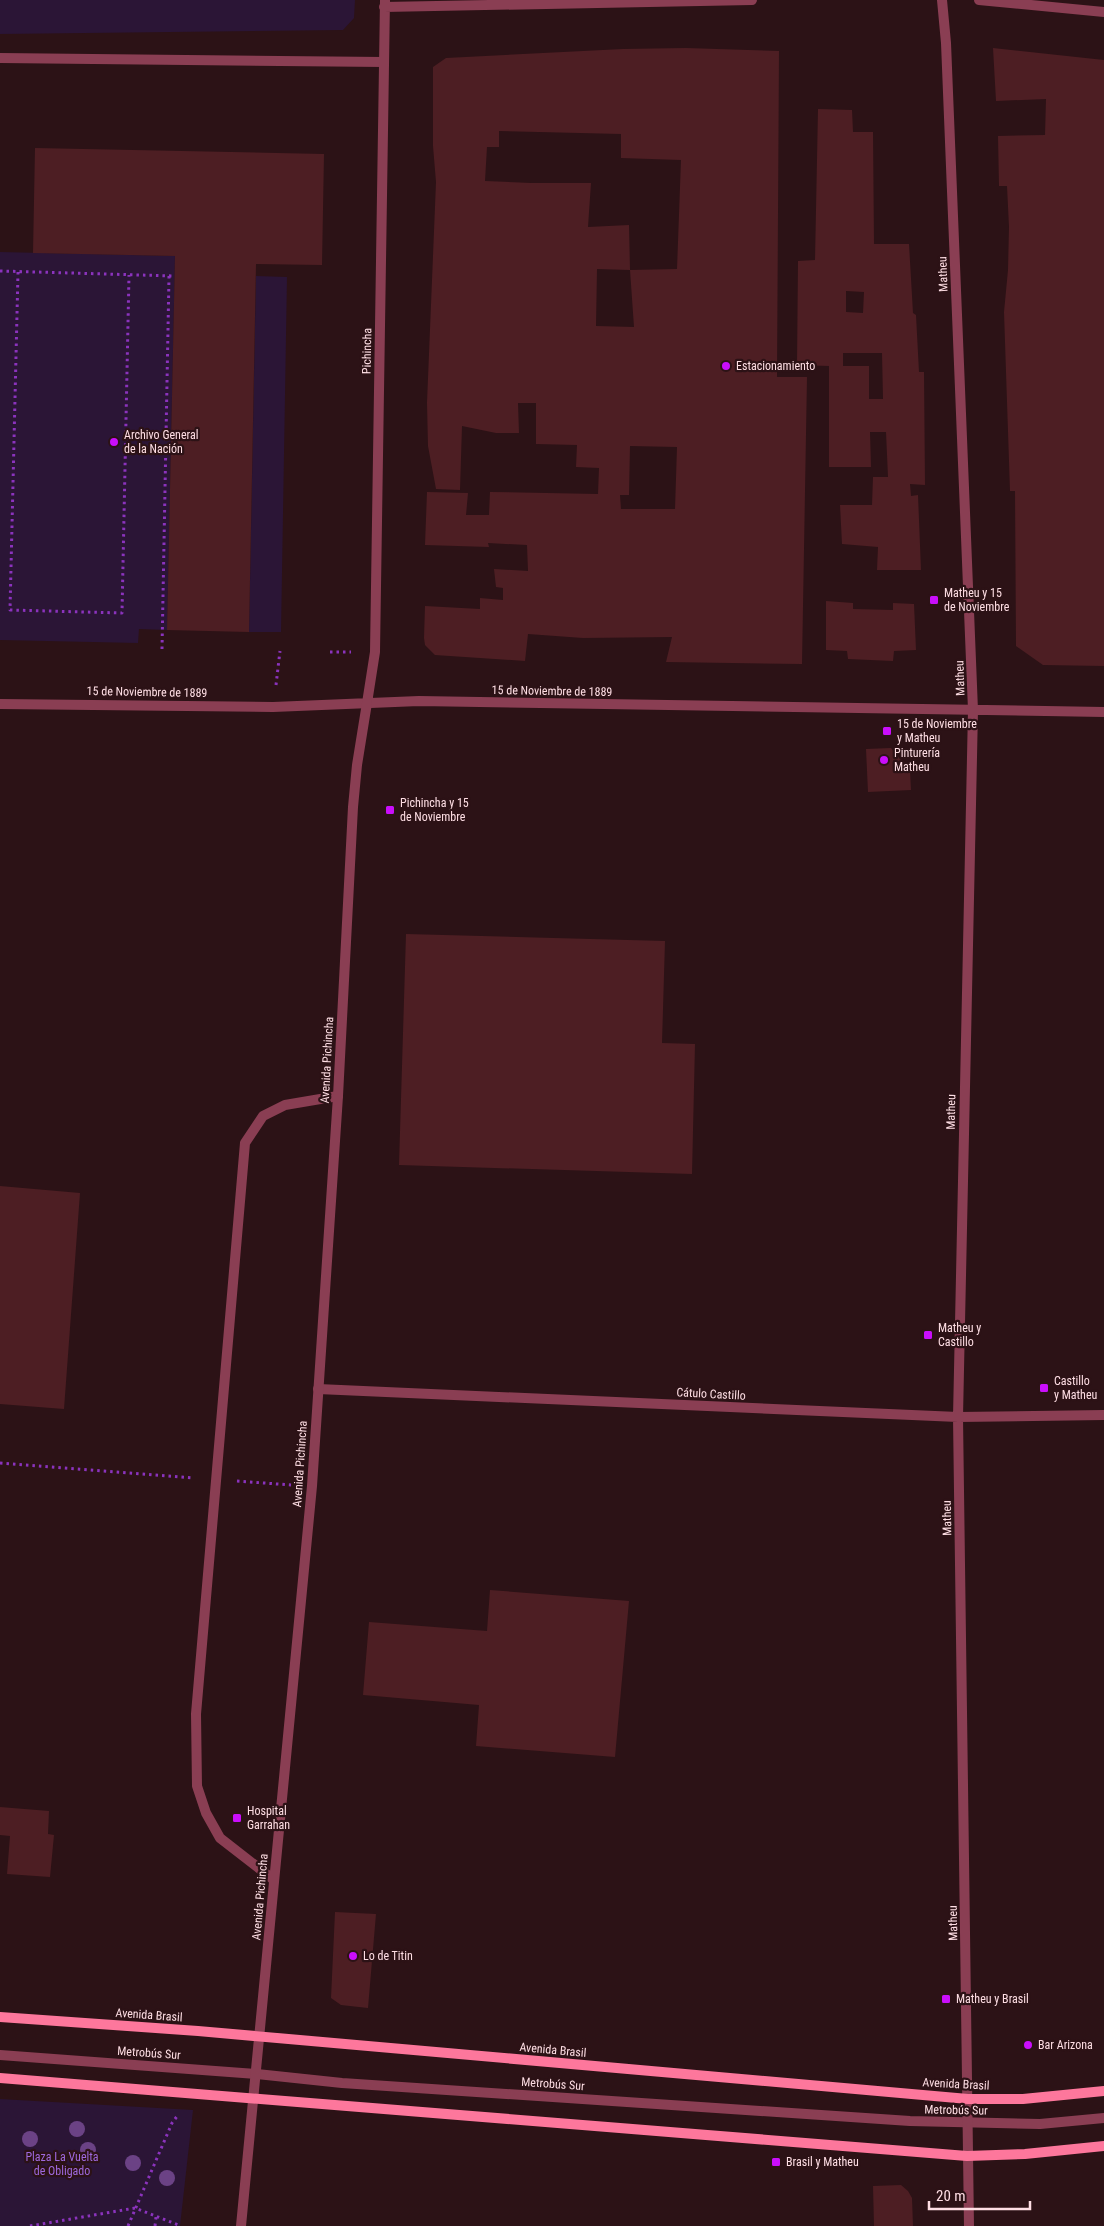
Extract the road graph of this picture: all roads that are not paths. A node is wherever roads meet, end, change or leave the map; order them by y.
1 (752, 0) edge
2 (942, 0) edge
3 (979, 0) edge
4 (384, 3) edge
5 (1104, 12) edge
6 (0, 58) edge
7 (384, 62) junction
8 (367, 702) junction
9 (0, 704) edge
10 (973, 710) junction
11 (1104, 712) edge
12 (338, 1096) junction
13 (318, 1389) junction
14 (1104, 1414) edge
15 (958, 1417) junction
16 (274, 1880) junction
17 (0, 2017) edge
18 (259, 2036) junction
19 (0, 2055) edge
20 (257, 2074) junction
21 (0, 2078) edge
22 (1104, 2091) edge
23 (255, 2097) junction
24 (968, 2099) junction
25 (1104, 2118) edge
26 (967, 2123) junction
27 (1104, 2146) edge
28 (967, 2156) junction
29 (241, 2226) edge
30 (969, 2226) edge

1 - 4 street
2 - 10 street, Matheu
3 - 5 street
4 - 7 street, Pichincha
6 - 7 street
7 - 8 street, Pichincha
8 - 9 street, 15 de Noviembre de 1889
8 - 10 street, 15 de Noviembre de 1889
8 - 12 street, Avenida Pichincha
10 - 11 street, 15 de Noviembre de 1889
10 - 15 street, Matheu
12 - 13 street, Avenida Pichincha
12 - 16 street
13 - 15 street, Cátulo Castillo
13 - 16 street, Avenida Pichincha
14 - 15 street, Cátulo Castillo
15 - 24 street, Matheu
16 - 18 street, Avenida Pichincha
17 - 18 main road, Avenida Brasil
18 - 20 street, Avenida Pichincha
18 - 24 main road, Avenida Brasil
19 - 20 street, Metrobús Sur
20 - 23 street, Avenida Pichincha
20 - 26 street, Metrobús Sur
21 - 23 main road
22 - 24 main road, Avenida Brasil
23 - 28 main road
23 - 29 street, Avenida Pichincha
24 - 26 street, Matheu
25 - 26 street, Metrobús Sur
26 - 28 street, Matheu
27 - 28 main road
28 - 30 street, Matheu

